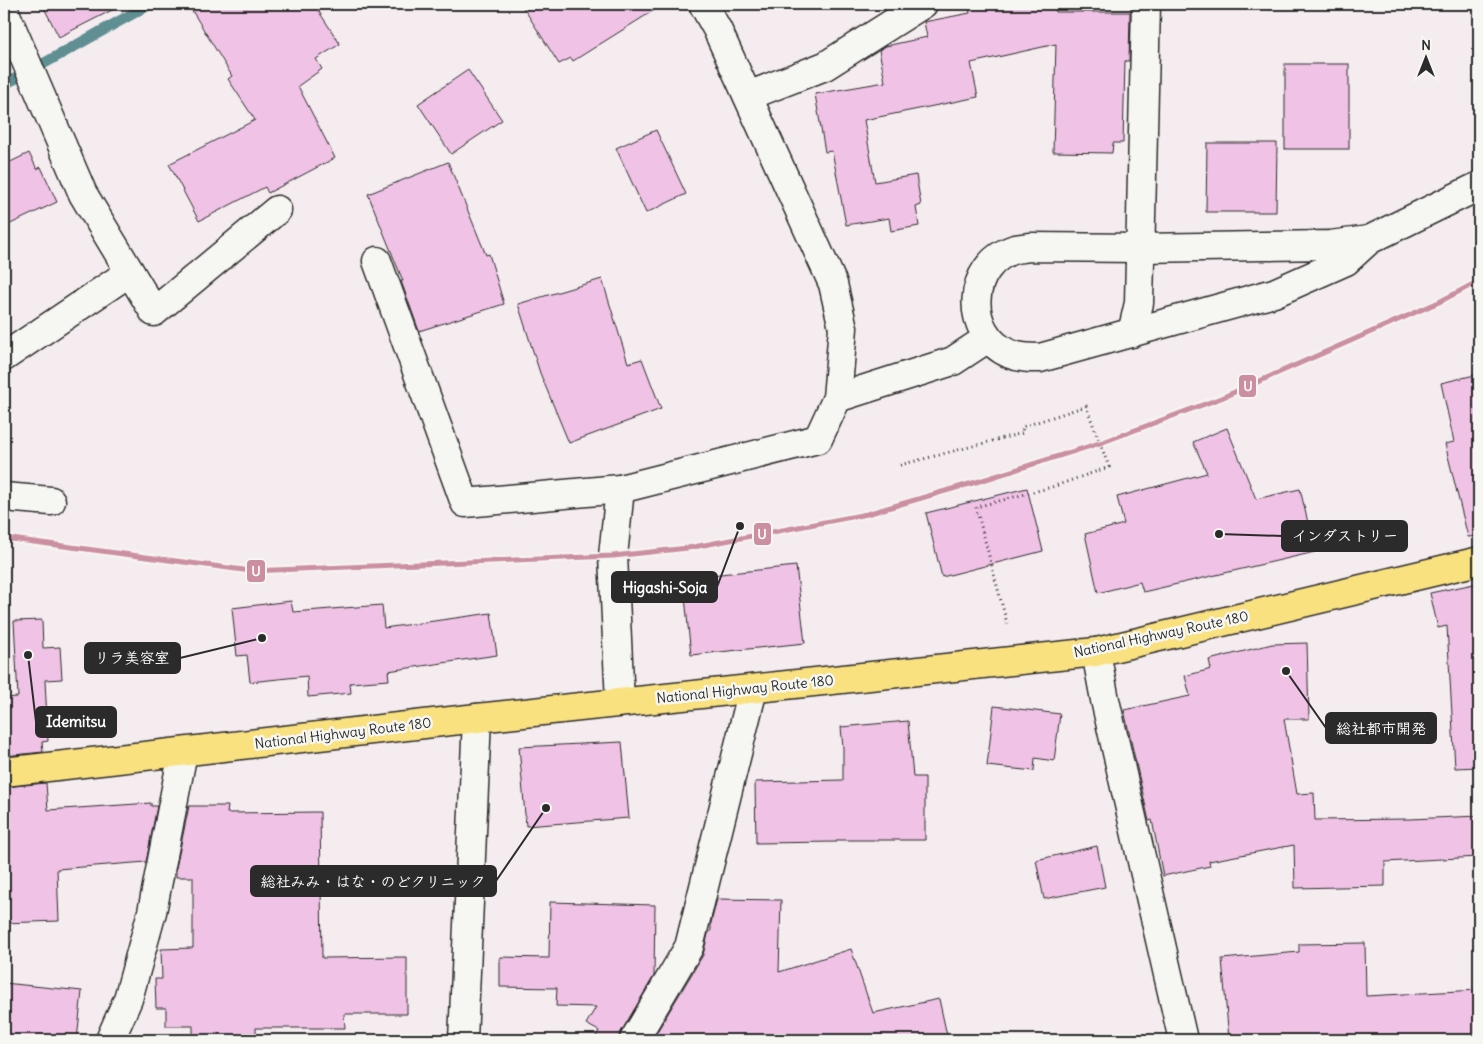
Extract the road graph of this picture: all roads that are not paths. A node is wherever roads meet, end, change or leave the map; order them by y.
1 (703, 4) edge
2 (923, 4) edge
3 (1146, 4) edge
4 (4, 10) edge
5 (748, 96) junction
6 (1479, 186) edge
7 (277, 210) dead end
8 (1369, 240) junction
9 (1141, 248) junction
10 (377, 261) dead end
11 (130, 272) junction
12 (1132, 333) junction
13 (988, 338) junction
14 (4, 357) edge
15 (837, 398) junction
16 (620, 489) junction
17 (4, 497) edge
18 (51, 501) dead end
19 (1479, 561) edge
20 (1096, 652) junction
21 (754, 688) junction
22 (620, 702) junction
23 (477, 718) junction
24 (183, 752) junction
25 (4, 772) edge
26 (110, 1040) edge
27 (463, 1040) edge
28 (634, 1040) edge
29 (1183, 1040) edge

1 - 5 street
2 - 5 street
3 - 9 street
4 - 11 street
5 - 15 street
6 - 8 street
7 - 11 street
8 - 9 street
8 - 12 street
9 - 12 street
9 - 13 street
10 - 16 street
11 - 14 street
12 - 13 street
13 - 15 street
15 - 16 street
16 - 22 street
17 - 18 street
19 - 20 highway, National Highway Route 180
20 - 21 highway, National Highway Route 180
20 - 29 street
21 - 22 highway, National Highway Route 180
21 - 28 street
22 - 23 highway, National Highway Route 180
23 - 24 highway, National Highway Route 180
23 - 27 street
24 - 25 highway, National Highway Route 180
24 - 26 street

